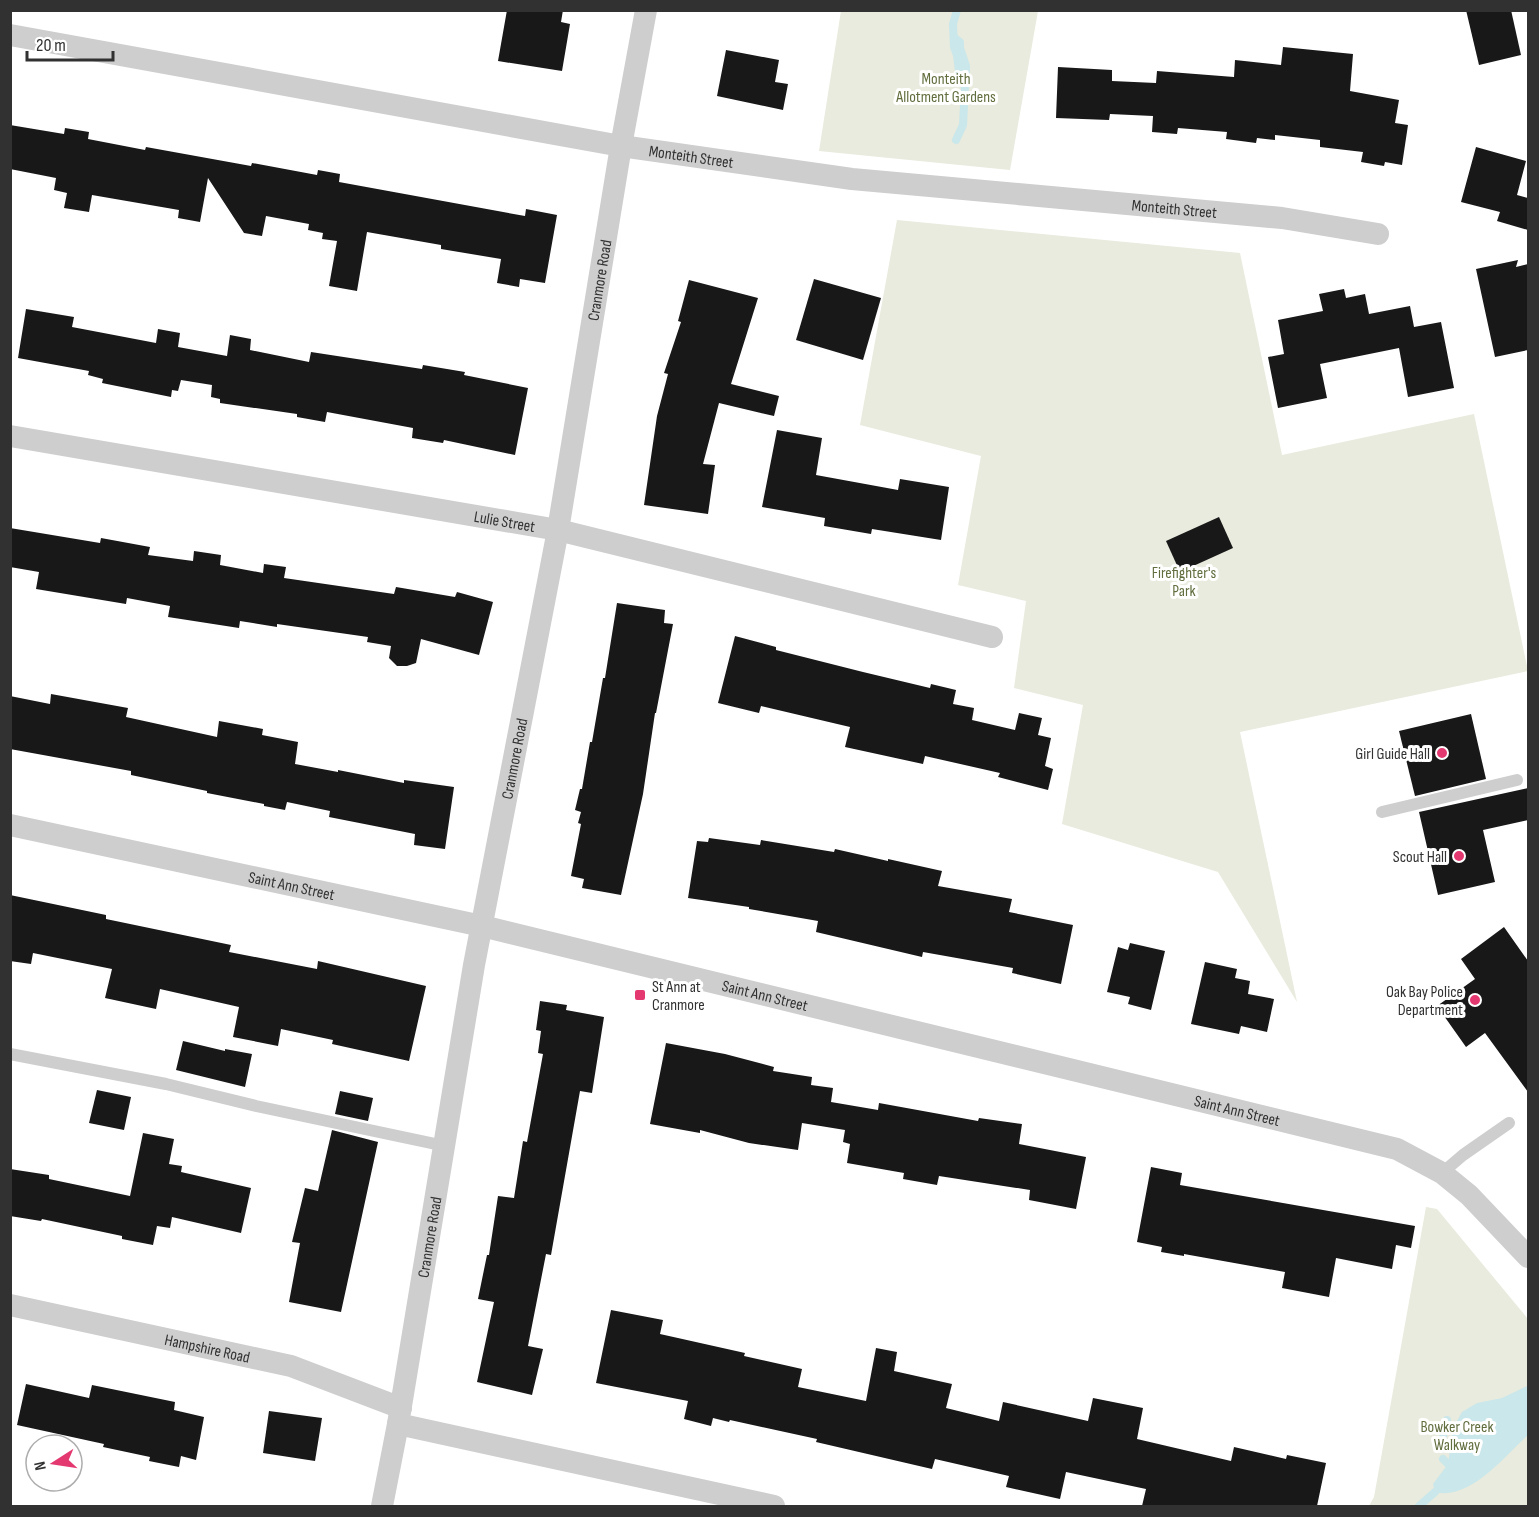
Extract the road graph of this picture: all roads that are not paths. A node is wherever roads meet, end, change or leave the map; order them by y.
1 (646, 10) edge
2 (10, 35) edge
3 (621, 146) junction
4 (1378, 234) dead end
5 (10, 436) edge
6 (558, 530) junction
7 (993, 637) dead end
8 (1517, 780) dead end
9 (1382, 812) dead end
10 (10, 825) edge
11 (482, 926) junction
12 (10, 1054) edge
13 (1509, 1124) dead end
14 (445, 1146) junction
15 (1442, 1173) junction
16 (1528, 1257) edge
17 (10, 1305) edge
18 (399, 1416) junction
19 (382, 1506) edge
20 (774, 1506) edge

1 - 3 street, Cranmore Road
2 - 3 street, Monteith Street
3 - 4 street, Monteith Street
3 - 6 street, Cranmore Road
5 - 6 street, Lulie Street
6 - 7 street, Lulie Street
6 - 11 street, Cranmore Road
8 - 9 lane
10 - 11 street, Saint Ann Street
11 - 14 street, Cranmore Road
11 - 15 street, Saint Ann Street
12 - 14 lane
13 - 15 lane
14 - 18 street, Cranmore Road
15 - 16 street, Saint Ann Street
17 - 18 street, Hampshire Road
18 - 19 street, Cranmore Road
18 - 20 street, Hampshire Road

